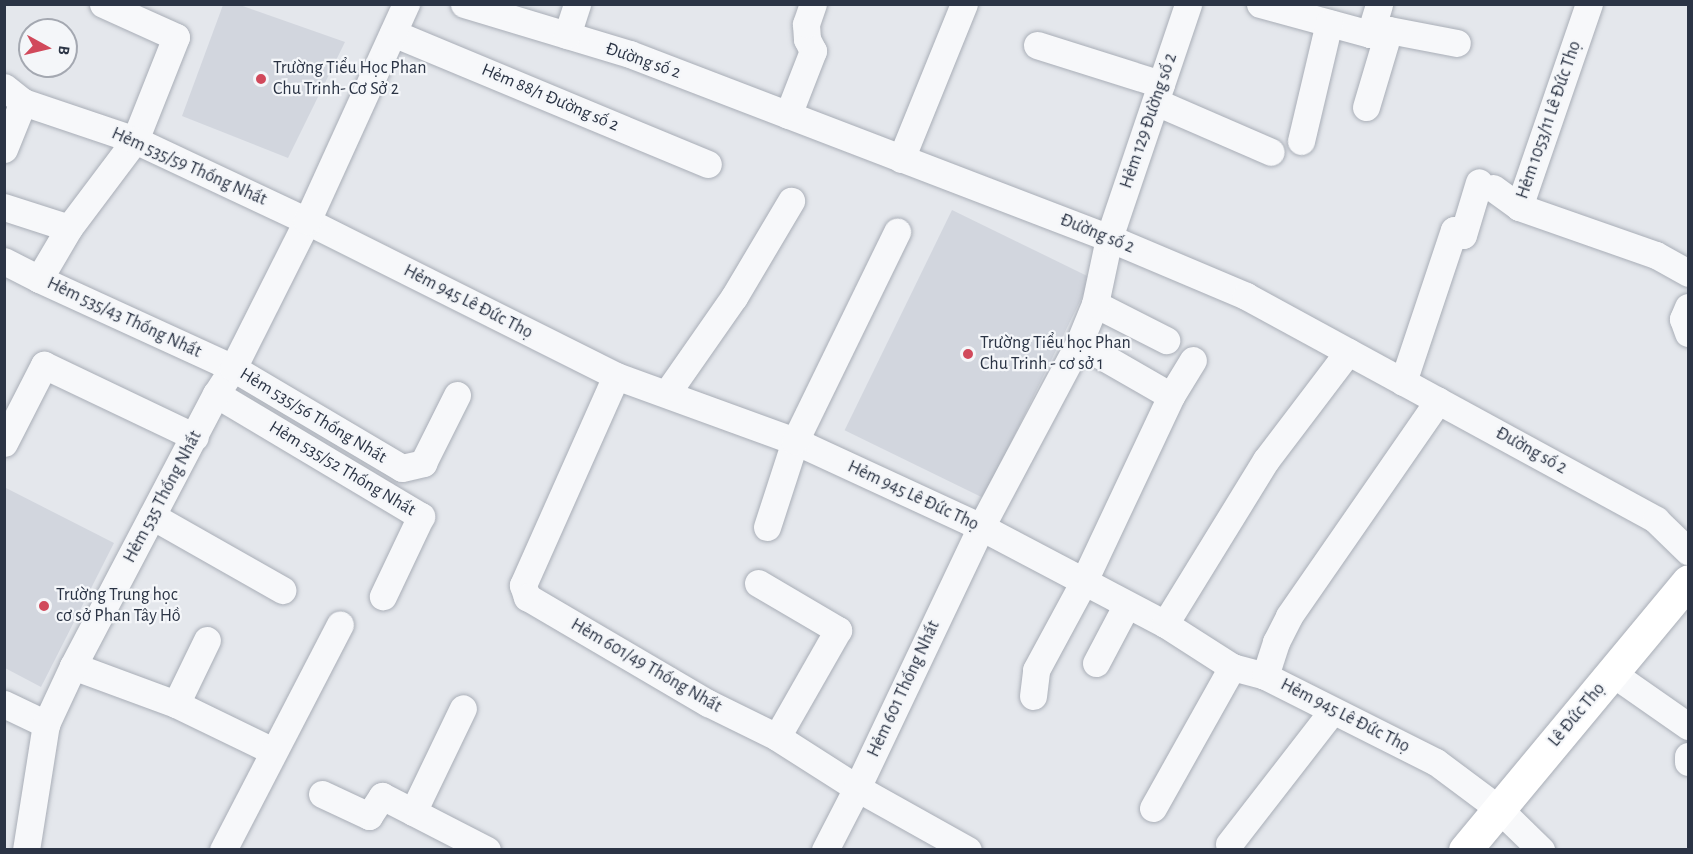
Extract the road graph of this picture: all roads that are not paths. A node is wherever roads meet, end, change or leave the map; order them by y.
1 (103, 4) edge
2 (406, 4) edge
3 (464, 4) edge
4 (576, 4) edge
5 (813, 4) edge
6 (964, 4) edge
7 (1188, 4) edge
8 (1260, 4) edge
9 (1379, 4) edge
10 (1589, 4) edge
11 (1329, 23) junction
12 (1380, 32) junction
13 (393, 33) junction
14 (567, 36) junction
15 (1458, 43) dead end
16 (1037, 45) dead end
17 (1158, 93) junction
18 (14, 94) edge
19 (1366, 107) dead end
20 (788, 115) junction
21 (135, 140) junction
22 (1301, 141) dead end
23 (4, 149) edge
24 (1271, 152) dead end
25 (901, 159) junction
26 (708, 164) dead end
27 (791, 201) dead end
28 (4, 207) edge
29 (1520, 207) junction
30 (307, 221) junction
31 (69, 228) junction
32 (897, 232) dead end
33 (1109, 238) junction
34 (4, 261) edge
35 (1689, 273) edge
36 (39, 279) junction
37 (1095, 304) junction
38 (1689, 307) edge
39 (1689, 333) edge
40 (1166, 340) dead end
41 (1079, 343) junction
42 (1348, 352) junction
43 (1193, 360) dead end
44 (233, 368) junction
45 (616, 376) junction
46 (1403, 381) junction
47 (667, 393) junction
48 (216, 394) junction
49 (457, 395) dead end
50 (1171, 396) junction
51 (1438, 401) junction
52 (195, 437) junction
53 (795, 441) junction
54 (4, 443) edge
55 (152, 516) junction
56 (767, 527) dead end
57 (981, 527) junction
58 (1689, 551) edge
59 (1689, 581) edge
60 (758, 583) dead end
61 (1083, 583) junction
62 (282, 590) dead end
63 (382, 596) dead end
64 (1126, 606) junction
65 (340, 624) dead end
66 (1165, 624) junction
67 (207, 640) dead end
68 (1096, 663) dead end
69 (73, 666) junction
70 (1232, 667) junction
71 (1612, 673) junction
72 (1265, 676) junction
73 (1033, 696) dead end
74 (4, 704) edge
75 (176, 704) junction
76 (463, 708) dead end
77 (1332, 711) junction
78 (46, 724) junction
79 (1689, 726) edge
80 (777, 737) junction
81 (273, 751) junction
82 (1689, 756) edge
83 (1689, 762) edge
84 (857, 788) junction
85 (322, 794) dead end
86 (1153, 808) dead end
87 (1499, 809) junction
88 (413, 812) junction
89 (19, 837) edge
90 (1229, 844) dead end
91 (223, 849) edge
92 (487, 849) edge
93 (825, 849) edge
94 (968, 849) edge
95 (1465, 849) edge
96 (1541, 849) edge

1 - 21 street, Hẻm 535/43 Thống Nhất
2 - 13 street, Hẻm 535 Thống Nhất
3 - 14 street, Đường số 2
4 - 14 street
5 - 20 street
6 - 25 street
7 - 17 street, Hẻm 129 Đường số 2
8 - 11 street
9 - 12 street
10 - 29 street, Hẻm 1053/11 Lê Đức Thọ
11 - 12 street
11 - 22 street
12 - 15 street
12 - 19 street
13 - 26 street, Hẻm 88/1 Đường số 2
13 - 30 street, Hẻm 535 Thống Nhất
14 - 20 street, Đường số 2
16 - 17 street
17 - 24 street
17 - 33 street, Hẻm 129 Đường số 2
18 - 21 street, Hẻm 535/59 Thống Nhất
18 - 23 street
20 - 25 street, Đường số 2
21 - 30 street, Hẻm 535/59 Thống Nhất
21 - 31 street, Hẻm 535/43 Thống Nhất
25 - 33 street, Đường số 2
27 - 47 street
28 - 31 street
29 - 35 street
29 - 46 street, Hẻm 1053/11 Lê Đức Thọ
30 - 44 street, Hẻm 535 Thống Nhất
30 - 45 street, Hẻm 945 Lê Đức Thọ
31 - 36 street, Hẻm 535/43 Thống Nhất
32 - 53 street
33 - 37 street, Hẻm 129 Đường số 2
33 - 42 street, Đường số 2
34 - 36 street
36 - 44 street, Hẻm 535/43 Thống Nhất
37 - 40 street
37 - 41 street, Hẻm 129 Đường số 2
38 - 39 street
41 - 50 street
41 - 57 street, Hẻm 601 Thống Nhất
42 - 46 street, Đường số 2
42 - 66 street
43 - 50 street
44 - 48 street, Hẻm 535 Thống Nhất
44 - 49 street, Hẻm 535/56 Thống Nhất
45 - 47 street, Hẻm 945 Lê Đức Thọ
45 - 80 street, Hẻm 601/49 Thống Nhất
46 - 51 street, Đường số 2
47 - 53 street, Hẻm 945 Lê Đức Thọ
48 - 52 street, Hẻm 535 Thống Nhất
48 - 63 street, Hẻm 535/52 Thống Nhất
50 - 61 street
51 - 58 street, Đường số 2
51 - 72 street
52 - 54 street
52 - 55 street, Hẻm 535 Thống Nhất
53 - 56 street
53 - 57 street, Hẻm 945 Lê Đức Thọ
55 - 62 street
55 - 69 street, Hẻm 535 Thống Nhất
57 - 61 street, Hẻm 945 Lê Đức Thọ
57 - 84 street, Hẻm 601 Thống Nhất
59 - 71 main road, Lê Đức Thọ
60 - 80 street
61 - 64 street, Hẻm 945 Lê Đức Thọ
61 - 73 street
64 - 66 street, Hẻm 945 Lê Đức Thọ
64 - 68 street
65 - 81 street
66 - 70 street, Hẻm 945 Lê Đức Thọ
67 - 75 street
69 - 75 street
69 - 78 street, Hẻm 535 Thống Nhất
70 - 72 street, Hẻm 945 Lê Đức Thọ
70 - 86 street
71 - 79 street
71 - 87 main road, Lê Đức Thọ
72 - 77 street, Hẻm 945 Lê Đức Thọ
74 - 78 street
75 - 81 street
76 - 88 street
77 - 87 street, Hẻm 945 Lê Đức Thọ
77 - 90 street
78 - 89 street, Hẻm 535 Thống Nhất
80 - 84 street, Hẻm 601/49 Thống Nhất
81 - 91 street
82 - 83 street
84 - 93 street, Hẻm 601 Thống Nhất
84 - 94 street, Hẻm 601/49 Thống Nhất
85 - 88 street
87 - 95 main road, Lê Đức Thọ
87 - 96 street, Hẻm 945 Lê Đức Thọ
88 - 92 street

